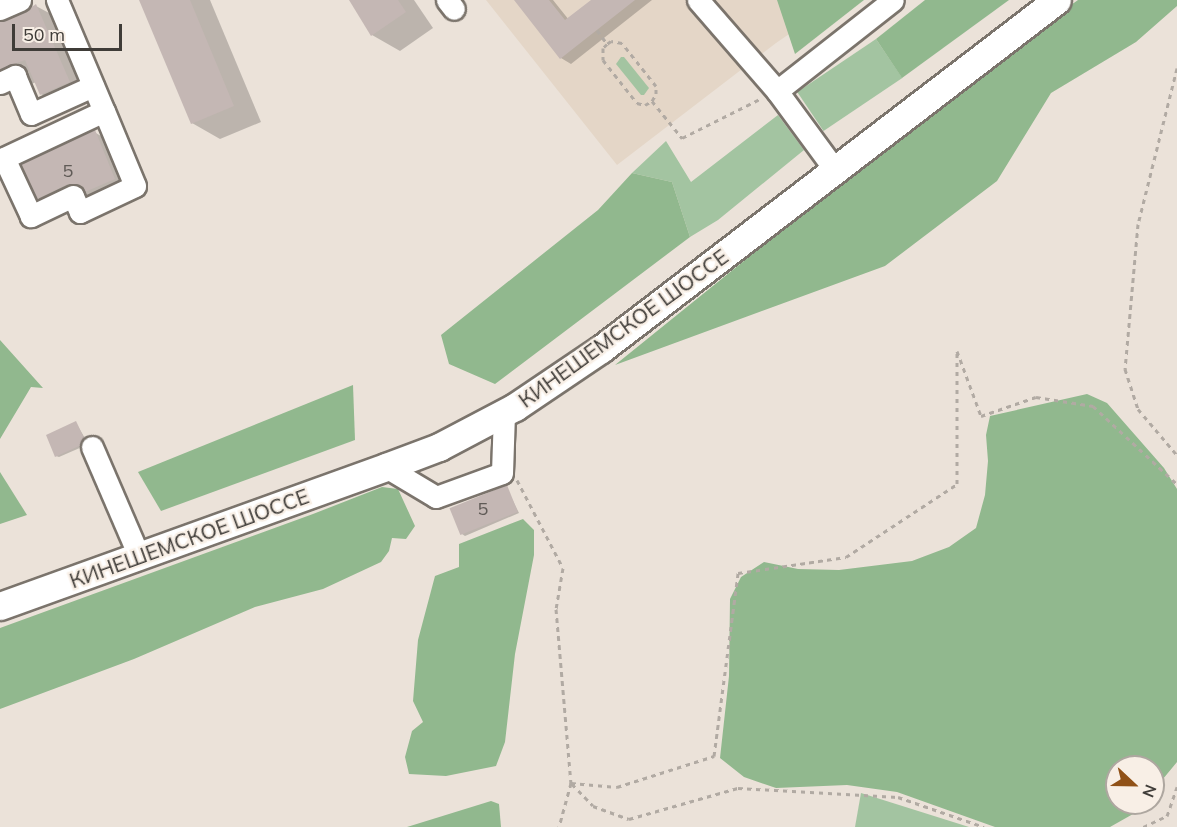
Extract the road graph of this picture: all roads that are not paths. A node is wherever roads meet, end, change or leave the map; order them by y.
1 (20, 0) edge
2 (57, 0) edge
3 (698, 0) edge
4 (893, 0) edge
5 (1057, 0) edge
6 (0, 9) edge
7 (0, 83) edge
8 (93, 86) junction
9 (777, 91) junction
10 (104, 111) junction
11 (835, 170) junction
12 (504, 412) junction
13 (92, 447) dead end
14 (386, 467) junction
15 (139, 556) junction
16 (0, 606) edge

1 - 6 street
2 - 8 street
3 - 9 street
4 - 9 street
5 - 11 main road, КИНЕШЕМСКОЕ ШОССЕ
7 - 8 street
8 - 10 street
9 - 11 street
10 - 10 street
11 - 12 main road, КИНЕШЕМСКОЕ ШОССЕ
12 - 14 main road, КИНЕШЕМСКОЕ ШОССЕ
12 - 14 street
13 - 15 street
14 - 15 main road, КИНЕШЕМСКОЕ ШОССЕ
15 - 16 main road, КИНЕШЕМСКОЕ ШОССЕ

